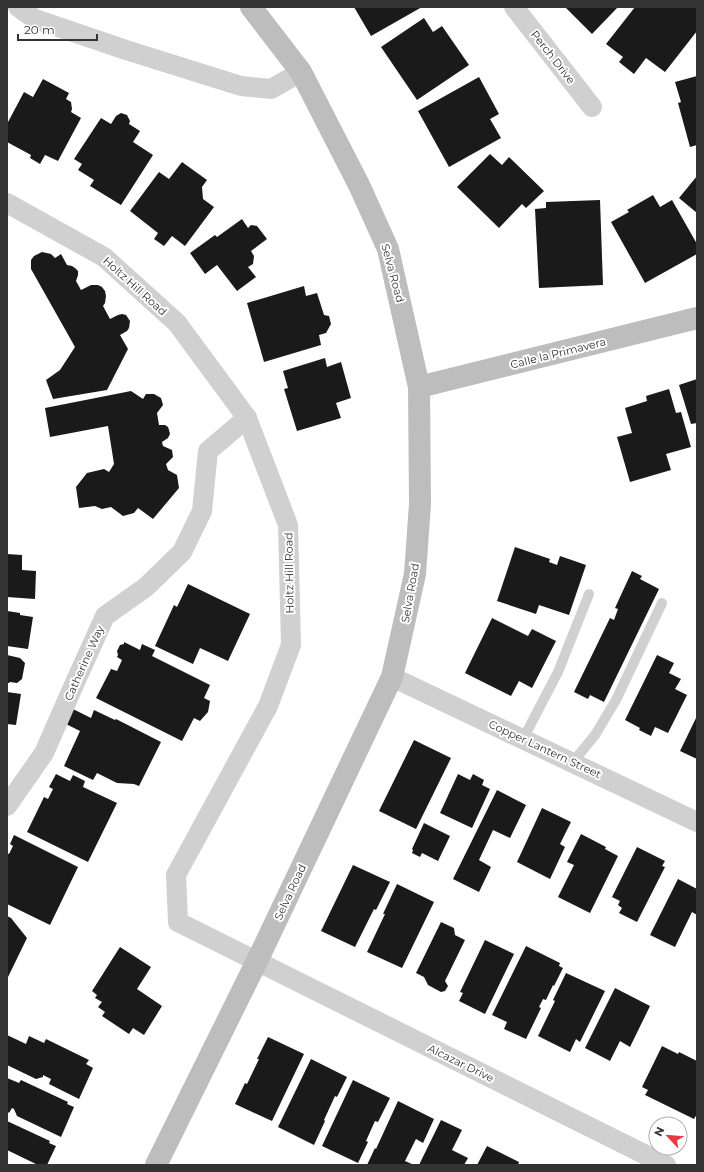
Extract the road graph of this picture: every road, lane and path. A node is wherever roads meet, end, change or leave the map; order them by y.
1 (18, 7) edge
2 (251, 7) edge
3 (514, 7) edge
4 (302, 72) junction
5 (592, 107) dead end
6 (7, 203) edge
7 (697, 318) edge
8 (419, 387) junction
9 (247, 418) junction
10 (589, 594) dead end
11 (662, 603) dead end
12 (392, 677) junction
13 (523, 739) junction
14 (573, 762) junction
15 (7, 806) edge
16 (697, 822) edge
17 (257, 961) junction
18 (156, 1165) edge
19 (666, 1165) edge

1 - 4 street
2 - 4 street, Selva Road
3 - 5 street, Perch Drive
4 - 8 street, Selva Road
6 - 9 street, Holtz Hill Road
7 - 8 street, Calle la Primavera
8 - 12 street, Selva Road
9 - 15 street, Catherine Way
9 - 17 street, Holtz Hill Road
10 - 13 lane
11 - 14 lane
12 - 13 street, Copper Lantern Street
12 - 17 street, Selva Road
13 - 14 street, Copper Lantern Street
14 - 16 street, Copper Lantern Street
17 - 18 street, Selva Road
17 - 19 street, Alcazar Drive

